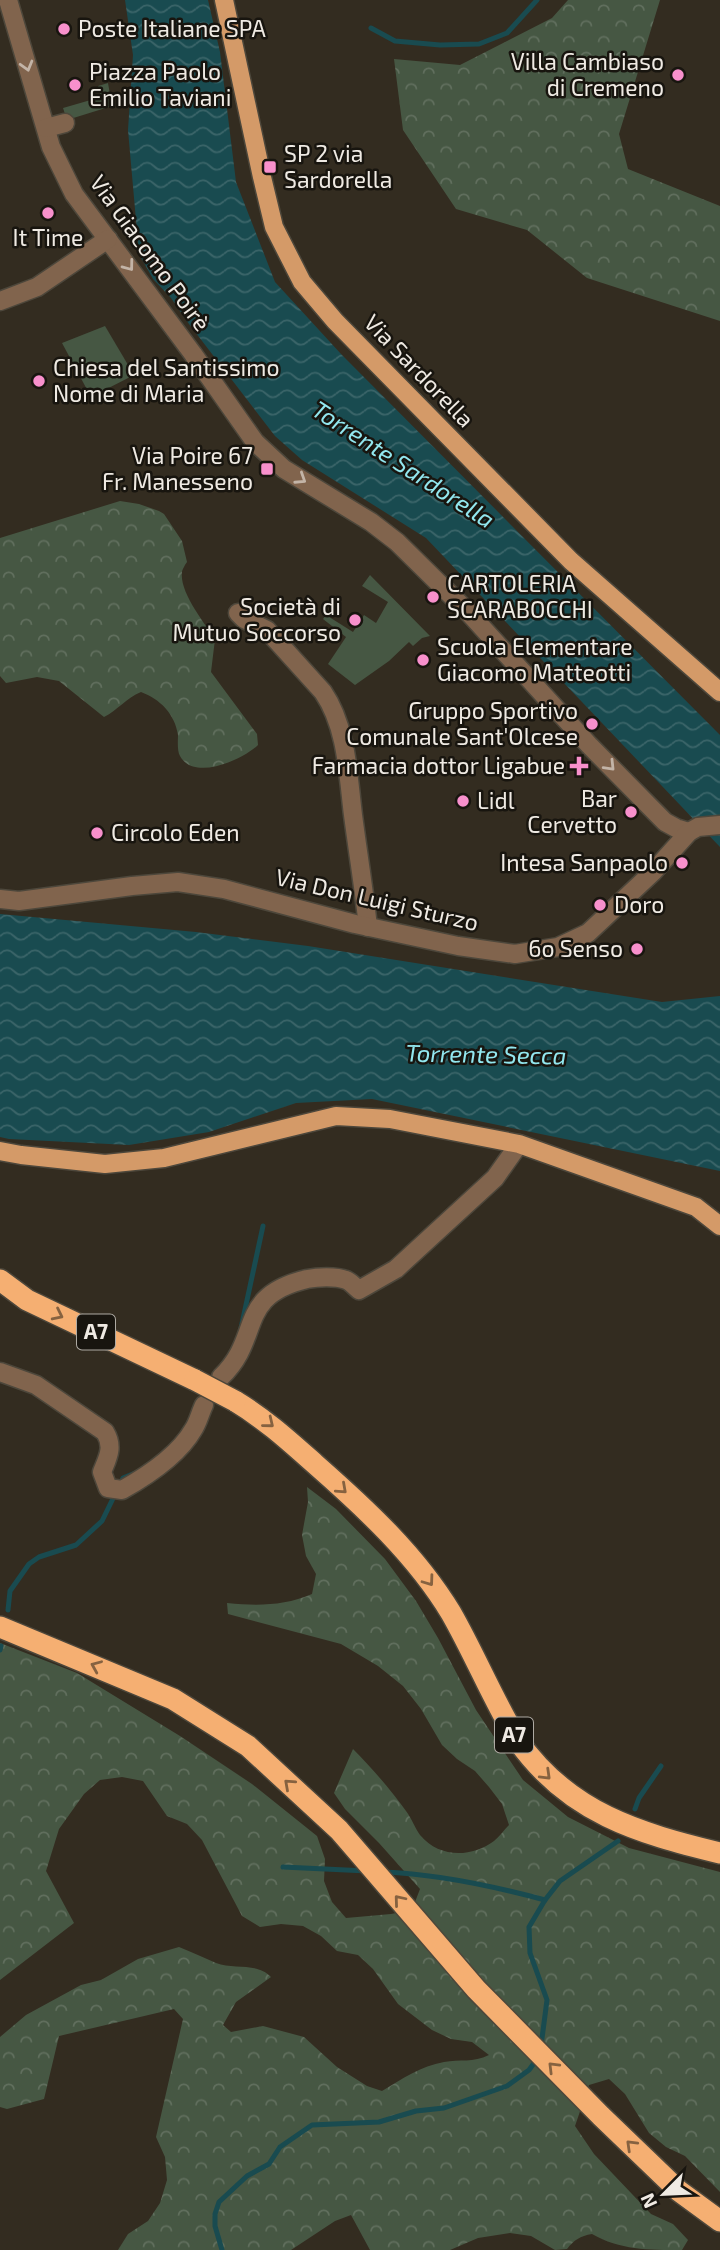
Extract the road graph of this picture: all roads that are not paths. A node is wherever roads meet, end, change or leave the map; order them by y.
1 (8, 0) edge
2 (224, 0) edge
3 (65, 123) dead end
4 (46, 128) junction
5 (108, 239) junction
6 (0, 301) edge
7 (238, 614) dead end
8 (720, 692) edge
9 (720, 825) edge
10 (693, 830) junction
11 (0, 899) edge
12 (368, 927) junction
13 (519, 1144) junction
14 (0, 1151) edge
15 (720, 1226) edge
16 (0, 1280) edge
17 (0, 1372) edge
18 (221, 1377) dead end
19 (204, 1405) dead end
20 (0, 1627) edge
21 (720, 1853) edge
22 (720, 2221) edge

1 -> 4 street, Via Giacomo Poirè
2 - 8 main road, Via Sardorella
3 - 4 street
4 - 5 street, Via Giacomo Poirè
5 - 6 street
5 -> 10 street, Via Giacomo Poirè
7 - 12 street
9 - 10 street
10 - 12 street, Via Don Luigi Sturzo
11 - 12 street, Via Don Luigi Sturzo
13 - 14 main road
13 - 15 main road
13 - 18 street
16 -> 21 highway, A7, bridge
17 - 19 street
22 -> 20 highway

